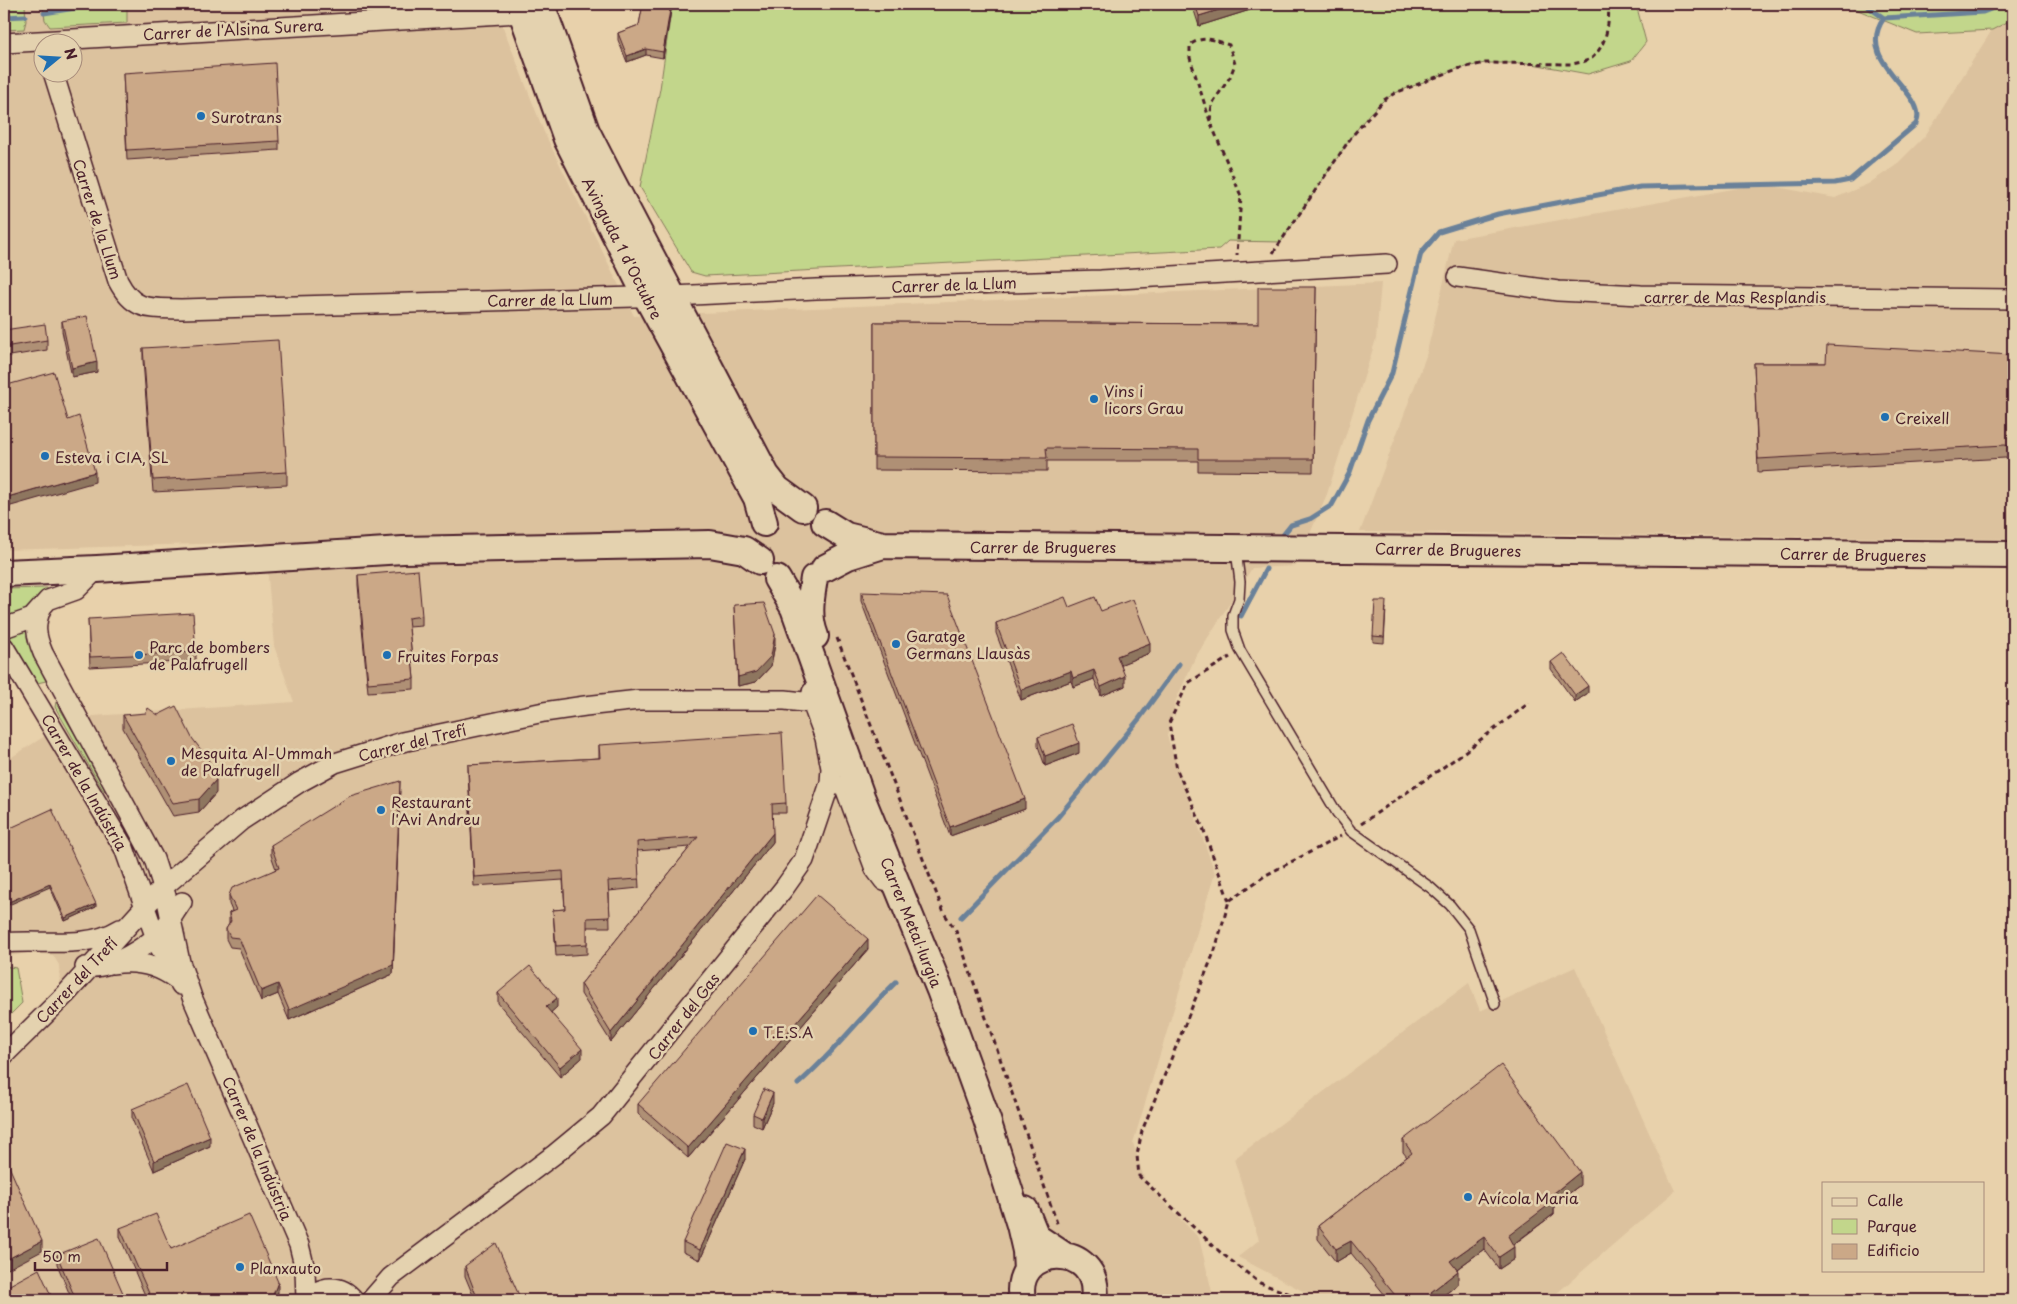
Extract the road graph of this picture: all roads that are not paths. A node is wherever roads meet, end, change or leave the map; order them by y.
1 (531, 7) edge
2 (104, 37) junction
3 (4, 43) edge
4 (82, 44) edge
5 (32, 49) edge
6 (57, 82) edge
7 (1387, 264) dead end
8 (1458, 277) dead end
9 (660, 296) junction
10 (2013, 299) edge
11 (757, 480) junction
12 (803, 508) junction
13 (825, 523) junction
14 (762, 525) junction
15 (710, 544) junction
16 (883, 545) junction
17 (1236, 547) junction
18 (2013, 555) edge
19 (97, 569) junction
20 (768, 570) junction
21 (4, 573) edge
22 (820, 573) junction
23 (41, 609) junction
24 (4, 628) edge
25 (4, 647) edge
26 (816, 671) junction
27 (69, 701) junction
28 (39, 703) junction
29 (812, 703) junction
30 (831, 768) junction
31 (152, 853) junction
32 (202, 855) junction
33 (897, 884) junction
34 (161, 900) junction
35 (128, 924) junction
36 (155, 937) junction
37 (52, 941) junction
38 (4, 943) edge
39 (109, 964) junction
40 (83, 965) junction
41 (179, 971) junction
42 (1495, 1004) dead end
43 (4, 1055) edge
44 (1064, 1244) junction
45 (299, 1245) junction
46 (1027, 1271) junction
47 (391, 1277) junction
48 (342, 1292) edge
49 (306, 1300) edge
50 (371, 1300) edge
51 (1022, 1300) edge
52 (1094, 1300) edge

1 - 2 street, Carrer de l'Alsina Surera
1 - 9 main road, Avinguda 1 d'Octubre
2 - 3 street, Carrer de l'Alsina Surera
2 - 4 street
3 - 5 street
6 - 9 street, Carrer de la Llum
7 - 9 street, Carrer de la Llum
8 - 10 street, carrer de Mas Resplandis
9 - 11 main road, Avinguda 1 d'Octubre
11 - 12 main road
11 - 14 main road
12 - 13 main road
12 - 14 main road
13 - 16 main road
13 - 22 main road
14 - 15 main road
14 - 20 main road
15 - 19 main road
15 - 20 main road
16 - 17 main road, Carrer de Brugueres
16 - 22 main road
17 - 18 main road, Carrer de Brugueres
17 - 42 lane
19 - 21 main road
19 - 23 street
20 - 22 main road
20 - 26 main road, Carrer Metal·lurgia
22 - 44 main road, Carrer Metal·lurgia
23 - 24 street
23 - 27 street, Carrer de la Indústria
25 - 28 street, Carrer de la Indústria
26 - 29 street, Carrer del Gas
26 - 33 main road, Carrer Metal·lurgia
27 - 28 street, Carrer de la Indústria
27 - 31 street, Carrer de la Indústria
28 - 34 street, Carrer de la Indústria
29 - 30 street, Carrer del Gas
29 - 32 street, Carrer del Trefí
30 - 33 street
30 - 47 street, Carrer del Gas
31 - 32 street
31 - 34 street, Carrer de la Indústria
32 - 34 street
33 - 46 main road, Carrer Metal·lurgia
34 - 35 street, Carrer del Trefí
34 - 36 street
34 - 36 street, Carrer de la Indústria
34 - 41 street, Carrer de la Indústria
35 - 37 street
35 - 40 street, Carrer del Trefí
36 - 39 street
36 - 41 street, Carrer de la Indústria
37 - 38 street
37 - 40 street
39 - 40 street
39 - 41 street
40 - 43 street, Carrer del Trefí
41 - 45 street, Carrer de la Indústria
44 - 46 main road
44 - 52 main road, Carrer Metal·lurgia
45 - 48 street, Carrer de la Indústria
45 - 49 street, Carrer de la Indústria
46 - 51 main road, Carrer Metal·lurgia
47 - 48 street, Carrer del Gas
47 - 50 street, Carrer del Gas
48 - 49 street, Carrer del Gas

